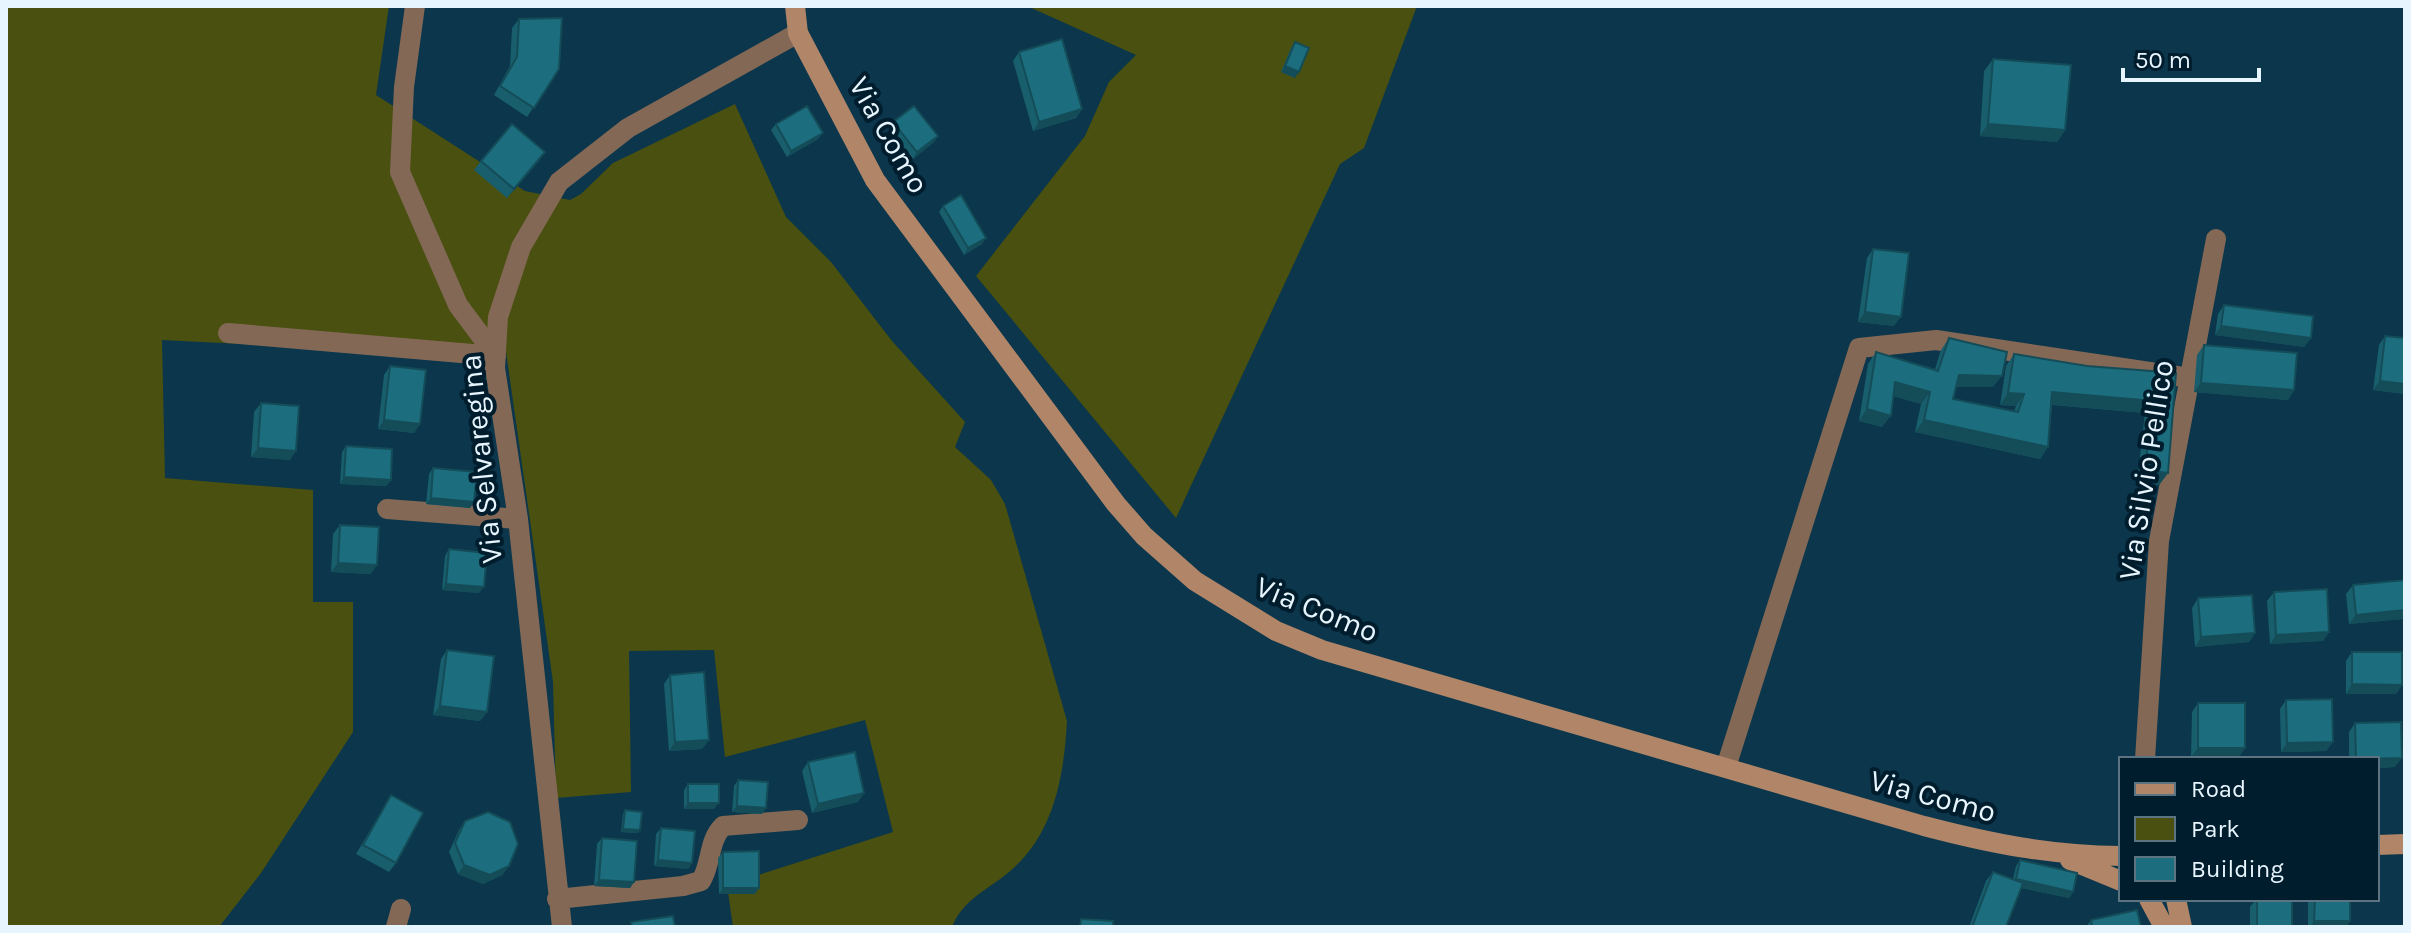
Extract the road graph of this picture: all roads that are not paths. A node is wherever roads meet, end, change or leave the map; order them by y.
1 (415, 6) edge
2 (795, 6) edge
3 (798, 33) junction
4 (2216, 239) dead end
5 (228, 333) dead end
6 (496, 356) junction
7 (2190, 378) junction
8 (387, 509) dead end
9 (518, 519) junction
10 (2145, 757) edge
11 (1726, 767) junction
12 (798, 820) dead end
13 (2405, 844) edge
14 (2379, 845) edge
15 (2059, 855) junction
16 (2119, 856) edge
17 (2119, 880) edge
18 (557, 899) junction
19 (2150, 901) edge
20 (2176, 901) edge
21 (562, 927) edge
22 (2164, 927) edge
23 (2182, 927) edge

1 - 6 street
2 - 3 main road, Via Como
3 - 6 street, Via Selvaregina
3 - 11 main road, Via Como
4 - 7 street, Via Silvio Pellico
5 - 6 street
6 - 9 street, Via Selvaregina
7 - 10 street, Via Silvio Pellico
7 - 11 street
8 - 9 street
9 - 18 street, Via Selvaregina
11 - 15 main road, Via Como
12 - 18 street
13 - 14 main road
15 - 16 main road, Via Como
15 - 17 main road, Via Como
18 - 21 street, Via Selvaregina
19 - 22 main road
20 - 23 main road

